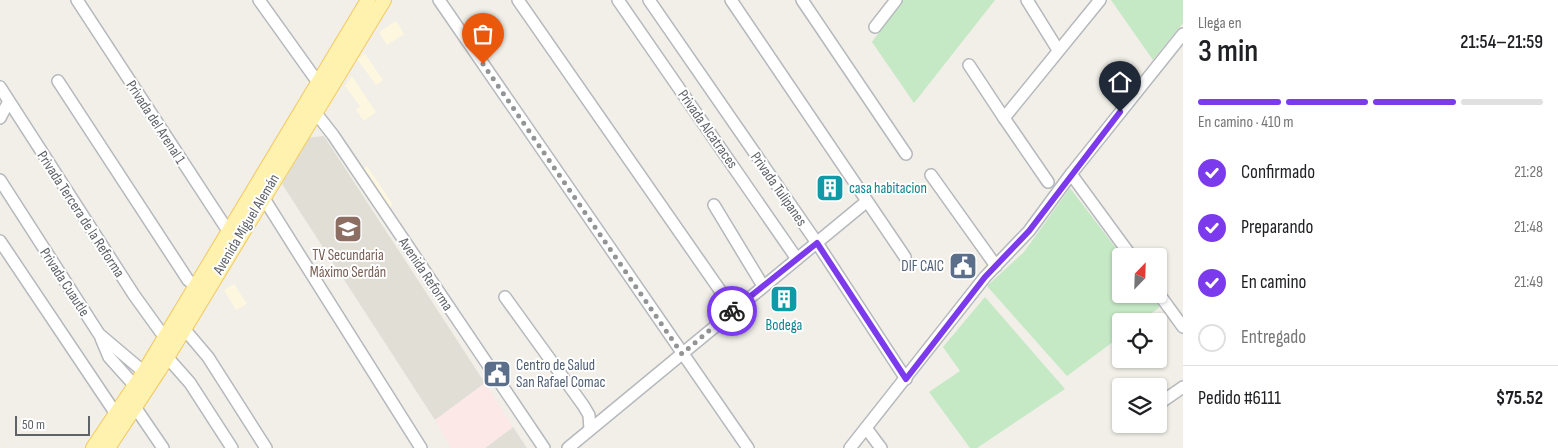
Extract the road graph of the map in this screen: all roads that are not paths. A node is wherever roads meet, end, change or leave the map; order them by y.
1 (77, 0) edge
2 (259, 0) edge
3 (384, 0) edge
4 (439, 0) edge
5 (518, 0) edge
6 (618, 0) edge
7 (649, 0) edge
8 (731, 0) edge
9 (802, 0) edge
10 (896, 0) edge
11 (1026, 0) edge
12 (1100, 0) edge
13 (362, 3) edge
14 (875, 27) dead end
15 (1183, 34) edge
16 (1058, 50) junction
17 (969, 64) dead end
18 (58, 81) dead end
19 (0, 87) edge
20 (322, 88) junction
21 (8, 103) junction
22 (311, 107) junction
23 (0, 118) edge
24 (1004, 118) junction
25 (906, 154) dead end
26 (1071, 174) junction
27 (931, 175) dead end
28 (0, 180) edge
29 (1048, 182) dead end
30 (263, 197) junction
31 (866, 202) junction
32 (714, 206) dead end
33 (231, 237) junction
34 (0, 241) edge
35 (817, 243) junction
36 (1125, 248) edge
37 (905, 257) dead end
38 (798, 259) junction
39 (996, 266) junction
40 (763, 286) junction
41 (200, 290) junction
42 (505, 297) dead end
43 (1166, 303) edge
44 (733, 309) junction
45 (180, 324) junction
46 (1183, 327) edge
47 (99, 334) junction
48 (165, 338) junction
49 (682, 354) junction
50 (167, 356) junction
51 (144, 372) junction
52 (906, 379) junction
53 (135, 386) junction
54 (1183, 387) edge
55 (1167, 398) edge
56 (135, 407) junction
57 (116, 414) junction
58 (866, 428) junction
59 (590, 429) junction
60 (93, 448) edge
61 (108, 448) edge
62 (163, 448) edge
63 (232, 448) edge
64 (266, 448) edge
65 (421, 448) edge
66 (544, 448) edge
67 (568, 448) edge
68 (748, 448) edge
69 (850, 448) edge
70 (882, 448) edge

1 - 33 street, Privada del Arenal 1
2 - 20 street
3 - 20 main road, Avenida Miguel Alemán
4 - 49 street
5 - 44 street
6 - 38 street, Privada Alcatraces
7 - 35 street, Privada Tulipanes
8 - 31 street
9 - 25 street
10 - 14 street
11 - 16 street
12 - 16 street
13 - 20 main road, Avenida Miguel Alemán
15 - 26 street
16 - 24 street
17 - 24 street
18 - 41 street
19 - 21 street, Privada Tercera de la Reforma
20 - 22 main road, Avenida Miguel Alemán
21 - 23 street
21 - 48 street, Privada Tercera de la Reforma
22 - 30 main road, Avenida Miguel Alemán
22 - 33 main road, Avenida Miguel Alemán
22 - 66 street, Avenida Reforma
24 - 29 street
26 - 36 street
26 - 39 street
27 - 39 street
28 - 47 street, Privada Cuautle
30 - 33 main road, Avenida Miguel Alemán
30 - 65 street
31 - 35 street
31 - 37 street
32 - 40 street
33 - 41 main road, Avenida Miguel Alemán
34 - 57 street
35 - 38 street
35 - 52 street, Privada Tulipanes
38 - 40 street
39 - 52 street
40 - 44 street
41 - 45 main road, Avenida Miguel Alemán
42 - 59 street
43 - 46 street
44 - 49 street
45 - 48 main road, Avenida Miguel Alemán
45 - 50 main road, Avenida Miguel Alemán
45 - 64 street
47 - 51 street, Privada Cuautle
47 - 53 street
48 - 51 main road, Avenida Miguel Alemán
49 - 59 street
49 - 68 street
50 - 56 main road, Avenida Miguel Alemán
50 - 63 street
51 - 53 main road, Avenida Miguel Alemán
52 - 58 street
53 - 57 main road, Avenida Miguel Alemán
54 - 55 street
56 - 61 main road, Avenida Miguel Alemán
56 - 62 street
57 - 60 main road, Avenida Miguel Alemán
58 - 69 street
58 - 70 street
59 - 67 street

